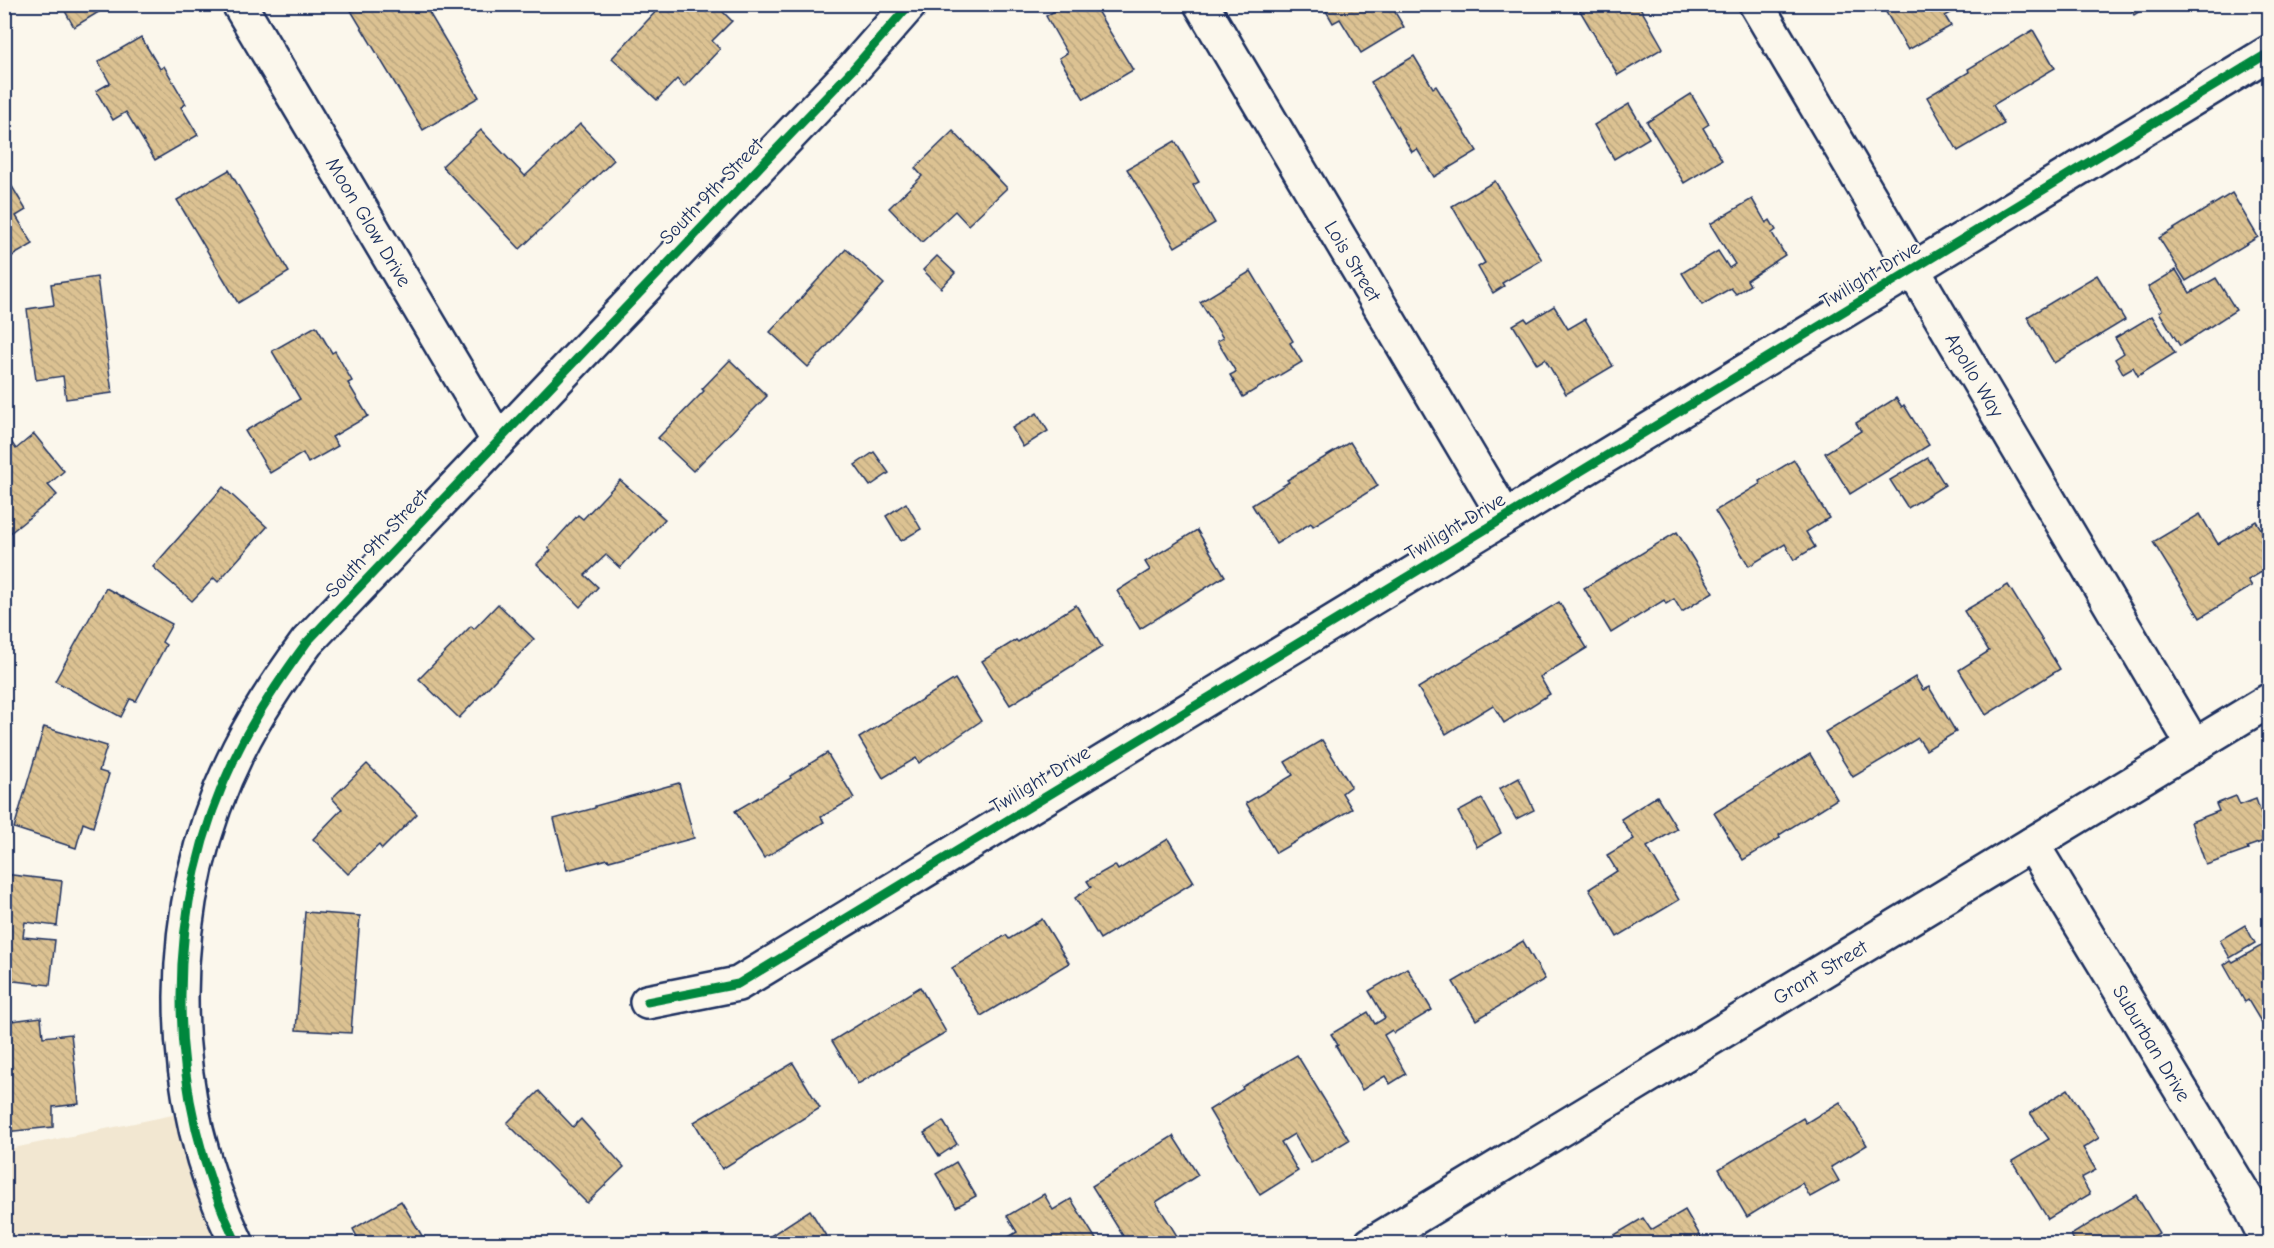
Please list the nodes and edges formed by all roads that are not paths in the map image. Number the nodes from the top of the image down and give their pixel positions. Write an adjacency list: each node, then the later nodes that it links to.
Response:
1 (240, 4): 7 (street, Moon Glow Drive)
2 (910, 4): 7 (street, South 9th Street)
3 (1201, 4): 8 (street, Lois Street)
4 (1756, 4): 6 (street, Apollo Way)
5 (2270, 51): 6 (street, Twilight Drive)
6 (1912, 269): 8 (street, Twilight Drive); 10 (street, Apollo Way)
7 (498, 440): 13 (street, South 9th Street)
8 (1505, 517): 12 (street, Twilight Drive)
9 (2270, 700): 10 (street, Grant Street)
10 (2194, 746): 11 (street, Grant Street)
11 (2032, 844): 14 (street, Grant Street); 15 (street, Suburban Drive)
12 (647, 1002)
13 (237, 1244)
14 (1371, 1244)
15 (2269, 1244)

